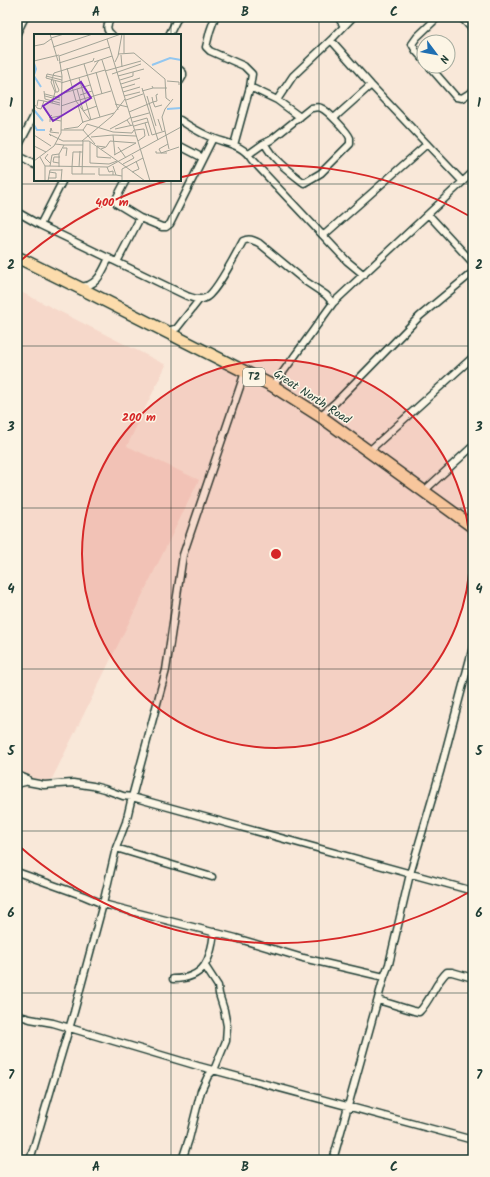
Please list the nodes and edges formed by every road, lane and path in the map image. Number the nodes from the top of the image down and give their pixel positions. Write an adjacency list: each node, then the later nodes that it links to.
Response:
1 (25, 17): 11 (street)
2 (111, 17): 12 (street)
3 (178, 17): 13 (street)
4 (215, 17): 20 (street)
5 (338, 17): 9 (street)
6 (353, 17): 9 (street)
7 (438, 17): 14 (street)
8 (461, 17): 10 (street)
9 (344, 26): 16 (street)
10 (473, 30)
11 (17, 33)
12 (111, 34)
13 (170, 34)
14 (421, 34)
15 (416, 39): 17 (street)
16 (331, 40): 19 (street); 22 (street)
17 (416, 51)
18 (436, 74): 21 (street)
19 (371, 84): 25 (street); 29 (street)
20 (250, 87): 22 (street); 30 (street)
21 (473, 91)
22 (277, 100): 24 (street)
23 (34, 116): 32 (street)
24 (300, 117): 25 (street); 28 (street)
25 (334, 118): 28 (street)
26 (181, 121): 27 (street)
27 (213, 138): 30 (street); 35 (street)
28 (265, 144): 34 (street)
29 (427, 144): 40 (street); 45 (street)
30 (234, 145): 34 (street)
31 (181, 147): 35 (street)
32 (17, 149)
33 (17, 153): 36 (street)
34 (249, 154): 45 (street)
35 (203, 158): 43 (street)
36 (34, 164)
37 (473, 172): 40 (street)
38 (62, 181): 44 (street)
39 (126, 181): 43 (street)
40 (462, 181): 42 (street)
41 (17, 212): 44 (street)
42 (428, 214): 49 (street); 51 (street)
43 (140, 218): 48 (street)
44 (40, 225): 47 (street)
45 (324, 235): 51 (street)
46 (17, 257): 52 (highway, Great North Road / T2)
47 (109, 258): 48 (street); 52 (street)
48 (117, 262): 53 (street)
49 (473, 263)
50 (473, 272): 59 (street)
51 (364, 275): 54 (street)
52 (78, 287): 55 (highway, Great North Road / T2)
53 (200, 300): 54 (street); 55 (street)
54 (333, 303): 58 (street)
55 (166, 332): 57 (highway, Great North Road / T2)
56 (473, 357): 61 (street)
57 (244, 372): 58 (highway, Great North Road / T2); 68 (street)
58 (273, 386): 59 (highway, Great North Road / T2)
59 (320, 416): 61 (highway, Great North Road / T2)
60 (473, 446): 62 (street)
61 (369, 451): 62 (highway, Great North Road / T2)
62 (424, 491): 63 (highway, Great North Road / T2)
63 (473, 527)
64 (473, 647): 71 (street)
65 (17, 775): 66 (street)
66 (27, 779): 67 (street); 68 (street)
67 (17, 784)
68 (132, 797): 69 (street); 71 (street)
69 (116, 848): 72 (street); 74 (street)
70 (17, 872): 74 (street)
71 (410, 874): 73 (street); 77 (street)
72 (212, 877)
73 (473, 891)
74 (103, 904): 75 (street); 82 (street)
75 (214, 932): 76 (street); 77 (street)
76 (204, 966): 79 (street); 83 (street)
77 (384, 977): 80 (street)
78 (473, 978): 80 (street)
79 (173, 979)
80 (378, 1000): 84 (street)
81 (17, 1016): 82 (street)
82 (68, 1028): 83 (street); 86 (street)
83 (214, 1070): 84 (street); 87 (street)
84 (348, 1106): 85 (street); 88 (street)
85 (473, 1140)
86 (30, 1160)
87 (182, 1160)
88 (333, 1160)

